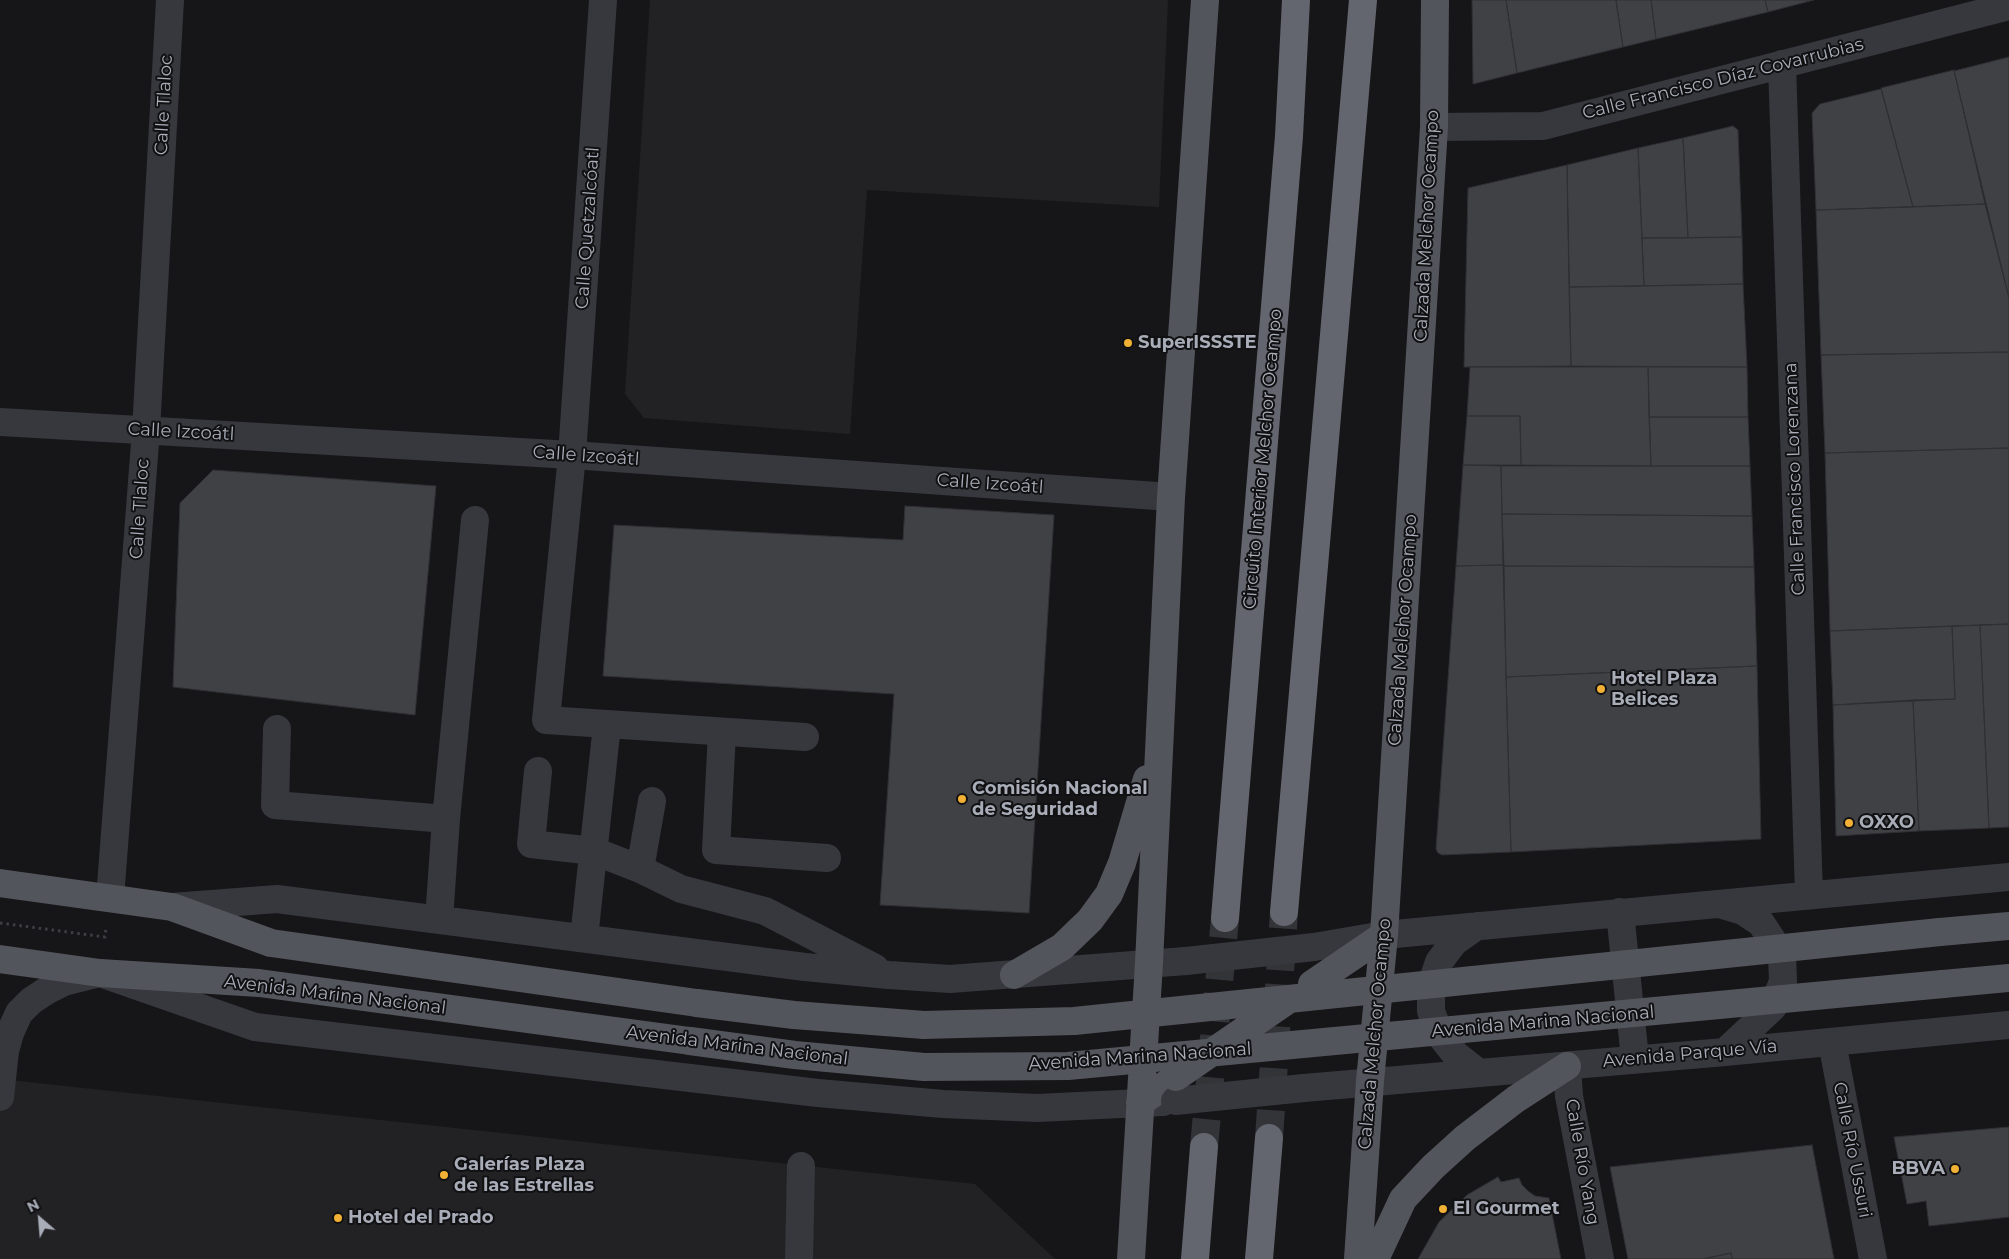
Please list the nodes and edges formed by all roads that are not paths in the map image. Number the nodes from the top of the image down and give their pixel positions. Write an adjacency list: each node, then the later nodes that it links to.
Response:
1 (170, 0): 11 (street, Calle Tlaloc)
2 (603, 0): 12 (street, Calle Quetzalcóatl)
3 (1204, 0): 13 (main road)
4 (1296, 0): 35 (highway, Circuito Interior Melchor Ocampo)
5 (1363, 0): 32 (highway)
6 (1435, 0): 9 (main road, Calzada Melchor Ocampo)
7 (2009, 6): 8 (street, Calle Francisco Díaz Covarrubias)
8 (1782, 64): 9 (street, Calle Francisco Díaz Covarrubias); 28 (street, Calle Francisco Lorenzana)
9 (1434, 127): 38 (main road, Calzada Melchor Ocampo)
10 (0, 422): 11 (street, Calle Izcoátl)
11 (146, 430): 12 (street, Calle Izcoátl); 29 (street, Calle Tlaloc)
12 (572, 455): 13 (street, Calle Izcoátl); 15 (street, Calle Quetzalcóatl)
13 (1171, 497): 19 (main road)
14 (475, 520): 22 (street)
15 (607, 725): 17 (street); 23 (street)
16 (277, 729): 22 (street)
17 (722, 732): 18 (street); 24 (street)
18 (805, 737)
19 (1159, 742): 41 (main road); 44 (main road)
20 (538, 771): 23 (street)
21 (652, 801): 25 (street)
22 (446, 819): 34 (street)
23 (594, 851): 25 (street); 39 (street)
24 (827, 858)
25 (640, 869): 43 (street)
26 (2009, 877): 28 (street)
27 (0, 883): 29 (main road)
28 (1809, 894): 30 (street)
29 (110, 898): 31 (main road)
30 (1718, 903): 33 (street); 48 (street)
31 (172, 906): 34 (street); 37 (main road, bridge)
32 (1284, 912)
33 (1620, 912): 36 (street); 49 (street)
34 (439, 918): 39 (street)
35 (1225, 918)
36 (1477, 926): 38 (street); 51 (street)
37 (2009, 926)
38 (1384, 934): 41 (street, bridge); 52 (main road, Calzada Melchor Ocampo); 53 (main road, bridge)
39 (584, 938): 43 (street)
40 (0, 959): 42 (main road, Avenida Marina Nacional)
41 (1149, 963): 44 (street); 55 (main road)
42 (100, 973): 45 (main road, Avenida Marina Nacional, bridge); 54 (street); 55 (street, Avenida Marina Nacional)
43 (889, 976): 44 (street)
44 (1014, 976)
45 (2009, 978)
46 (2009, 1025): 47 (street, Avenida Parque Vía)
47 (1832, 1042): 48 (street, Avenida Parque Vía); 66 (street, Calle Río Ussuri)
48 (1725, 1052): 49 (street, Avenida Parque Vía)
49 (1635, 1059): 50 (street, Avenida Parque Vía)
50 (1567, 1066): 51 (street, Avenida Parque Vía); 64 (main road); 65 (street, Calle Río Yang)
51 (1479, 1073): 52 (street, Avenida Parque Vía)
52 (1370, 1081): 53 (street, bridge); 63 (main road, Calzada Melchor Ocampo)
53 (1176, 1089): 55 (main road)
54 (0, 1097)
55 (1140, 1103): 60 (main road)
56 (1269, 1138): 62 (highway)
57 (1204, 1147): 61 (highway)
58 (801, 1166): 59 (street)
59 (799, 1259)
60 (1131, 1259)
61 (1195, 1259)
62 (1259, 1259)
63 (1358, 1259)
64 (1375, 1259)
65 (1600, 1259)
66 (1873, 1259)

